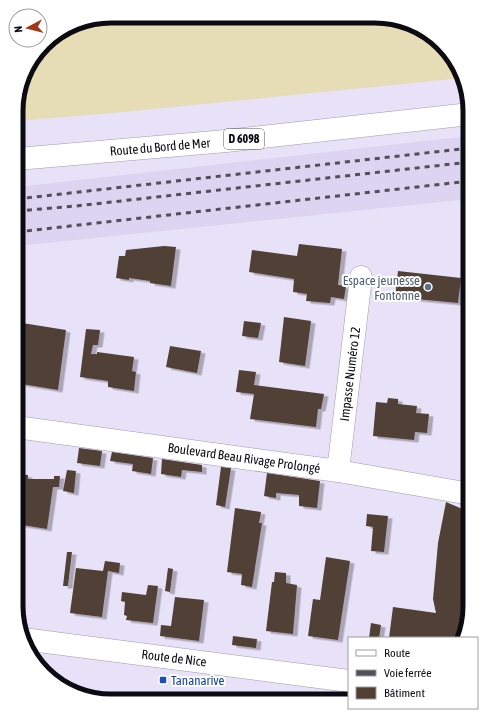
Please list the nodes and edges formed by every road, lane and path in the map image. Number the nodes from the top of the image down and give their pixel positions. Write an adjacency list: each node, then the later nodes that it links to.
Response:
1 (463, 115): 2 (main road, Route du Bord de Mer / D 6098)
2 (23, 158)
3 (361, 277): 5 (main road, Impasse Numéro 12)
4 (23, 428): 5 (main road, Boulevard Beau Rivage Prolongé)
5 (338, 471): 6 (main road, Boulevard Beau Rivage Prolongé)
6 (463, 493)
7 (30, 640): 8 (main road, Route de Nice)
8 (348, 681)

